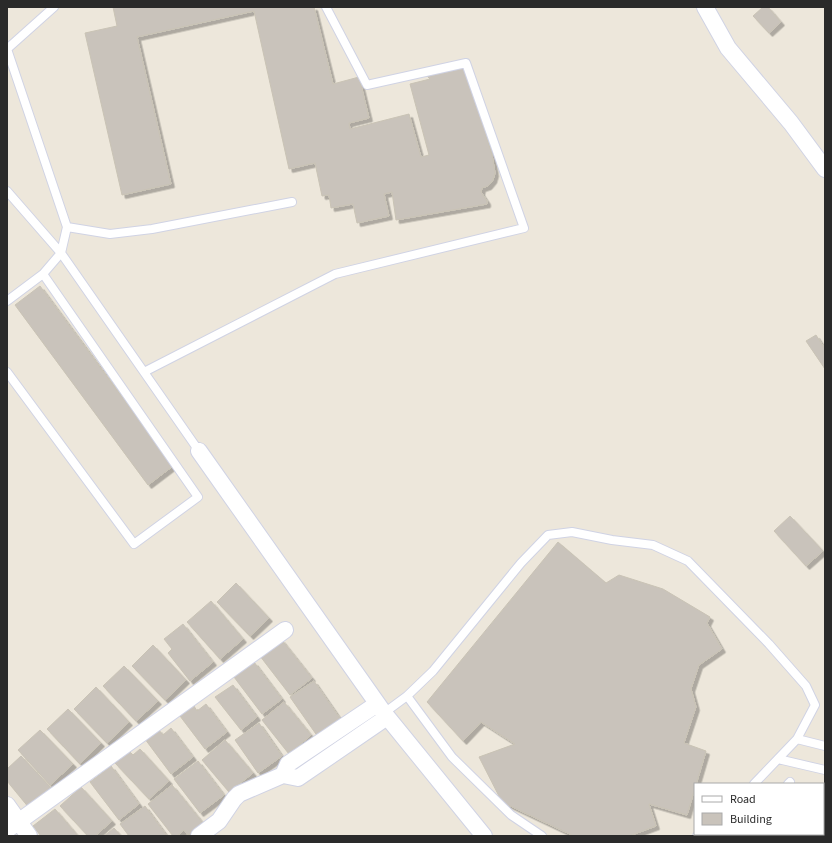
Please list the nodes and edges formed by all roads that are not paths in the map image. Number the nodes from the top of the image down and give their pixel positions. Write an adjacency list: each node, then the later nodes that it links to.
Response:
1 (54, 7): 7 (lane)
2 (326, 7): 12 (lane)
3 (705, 7): 4 (street)
4 (825, 169)
5 (7, 191): 8 (lane)
6 (292, 202): 7 (lane)
7 (67, 227): 8 (lane)
8 (61, 253): 9 (lane); 12 (lane)
9 (43, 274): 10 (lane); 11 (lane)
10 (7, 300)
11 (7, 372)
12 (144, 372): 13 (lane)
13 (199, 451): 16 (street)
14 (285, 630): 23 (street)
15 (408, 696): 16 (lane); 17 (lane); 27 (lane)
16 (382, 711): 25 (street); 26 (street)
17 (797, 739): 18 (lane); 19 (lane)
18 (825, 746)
19 (778, 759): 20 (lane); 21 (lane)
20 (825, 770)
21 (755, 783)
22 (7, 805): 23 (street)
23 (13, 826): 24 (street)
24 (29, 836)
25 (199, 836)
26 (484, 836)
27 (542, 836)

